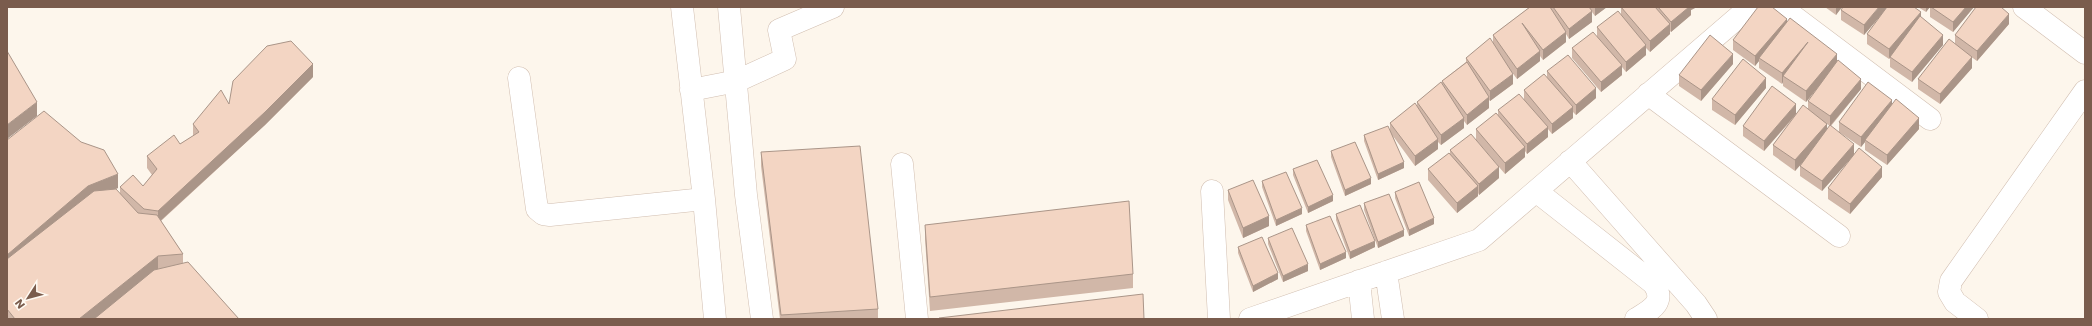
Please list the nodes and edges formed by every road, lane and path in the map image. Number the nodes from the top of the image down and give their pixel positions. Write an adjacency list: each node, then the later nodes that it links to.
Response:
1 (682, 7): 10 (street)
2 (729, 7): 9 (street)
3 (833, 7): 9 (street)
4 (1750, 7): 12 (street)
5 (1781, 7): 13 (street)
6 (2024, 7): 7 (street)
7 (2085, 53)
8 (519, 78): 18 (street)
9 (737, 81): 10 (street); 23 (street)
10 (691, 90): 18 (street)
11 (2085, 91): 31 (street)
12 (1648, 94): 14 (street); 19 (street)
13 (1930, 119)
14 (1570, 161): 17 (street); 30 (street)
15 (902, 164): 24 (street)
16 (1212, 191): 25 (street)
17 (1536, 191): 20 (street); 29 (street)
18 (704, 199): 22 (street)
19 (1839, 236)
20 (1386, 272): 21 (street); 28 (street)
21 (1359, 281): 26 (street); 27 (street)
22 (715, 319)
23 (762, 319)
24 (917, 319)
25 (1219, 319)
26 (1250, 319)
27 (1363, 319)
28 (1393, 319)
29 (1636, 319)
30 (1706, 319)
31 (1977, 319)

